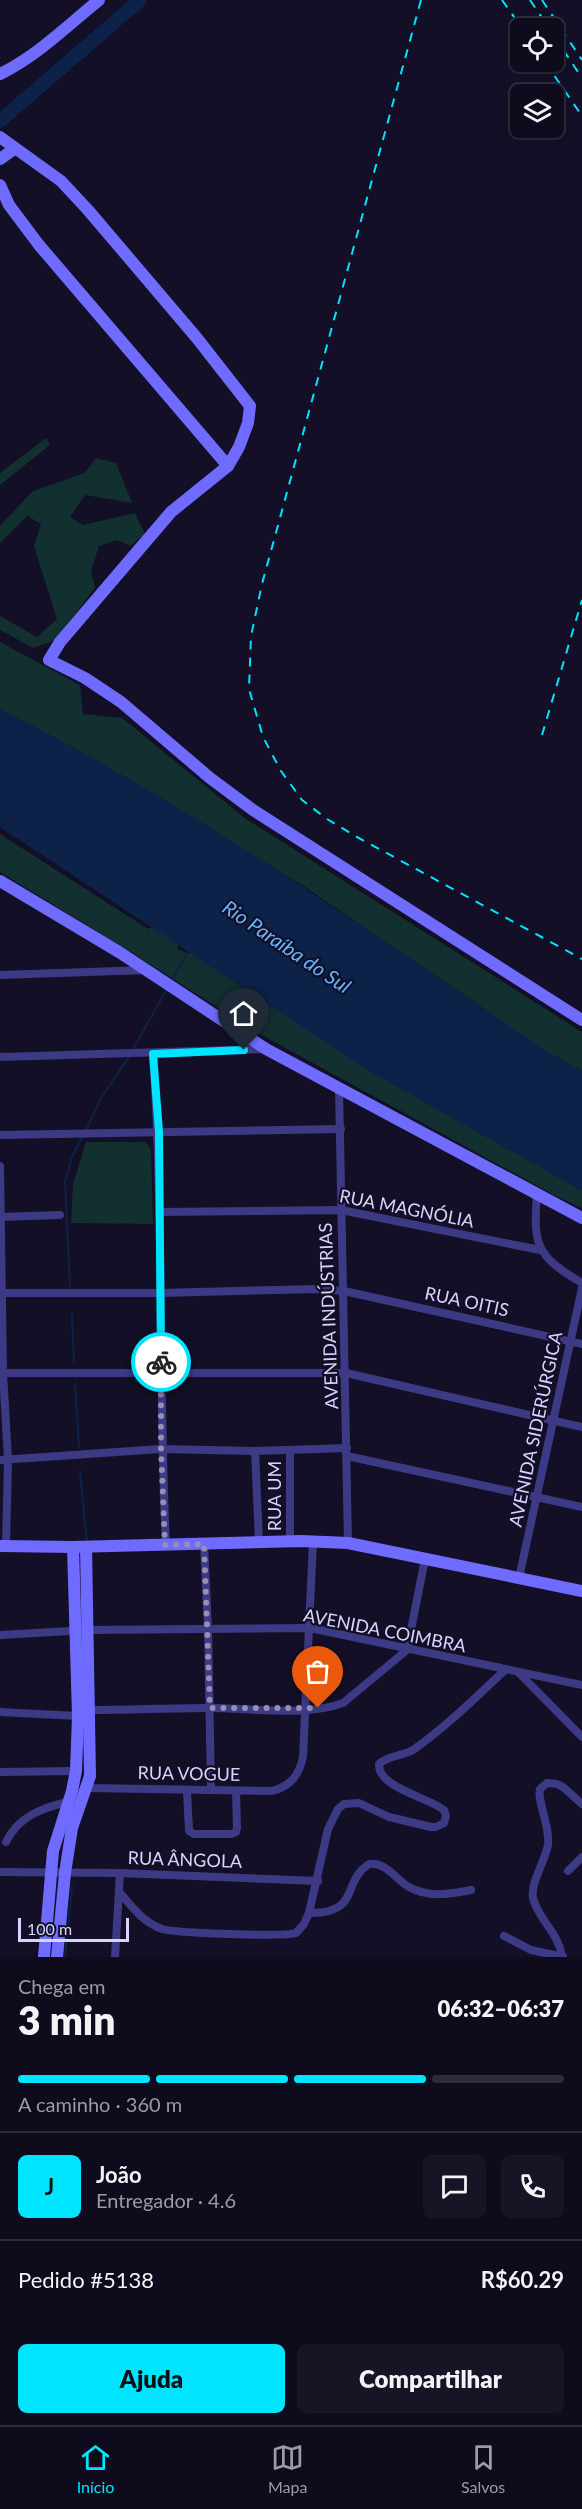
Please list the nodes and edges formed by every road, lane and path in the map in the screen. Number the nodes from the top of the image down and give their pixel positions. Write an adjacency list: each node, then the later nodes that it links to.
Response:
1 (99, 0): 2 (street)
2 (0, 74)
3 (1, 137): 4 (street)
4 (14, 149): 5 (street); 7 (street)
5 (0, 159)
6 (0, 185): 7 (street)
7 (228, 466): 11 (street)
8 (0, 880): 9 (street)
9 (148, 970): 10 (street); 12 (street)
10 (0, 975)
11 (582, 1020)
12 (266, 1049): 13 (street); 15 (street)
13 (153, 1054): 14 (street); 17 (street)
14 (0, 1057)
15 (339, 1089): 16 (street, AVENIDA INDÚSTRIAS); 20 (street)
16 (341, 1129): 17 (street); 21 (street, AVENIDA INDÚSTRIAS)
17 (159, 1132): 18 (street); 22 (street)
18 (0, 1135)
19 (0, 1166): 24 (street)
20 (537, 1194): 25 (street); 26 (street)
21 (341, 1210): 22 (street, RUA MAGNÓLIA); 26 (street, RUA MAGNÓLIA); 28 (street, AVENIDA INDÚSTRIAS)
22 (159, 1212): 30 (street)
23 (60, 1215): 24 (street)
24 (0, 1216): 29 (street)
25 (582, 1218)
26 (540, 1250): 27 (street)
27 (582, 1286): 31 (street, AVENIDA SIDERÚRGICA)
28 (344, 1291): 30 (street, RUA OITIS); 31 (street, RUA OITIS); 34 (street, AVENIDA INDÚSTRIAS)
29 (1, 1293): 30 (street, RUA OITIS); 33 (street)
30 (160, 1293): 35 (street)
31 (572, 1342): 32 (street, RUA OITIS); 36 (street, AVENIDA SIDERÚRGICA)
32 (582, 1344)
33 (2, 1373): 35 (street); 42 (street)
34 (346, 1373): 35 (street); 36 (street); 41 (street, AVENIDA INDÚSTRIAS)
35 (162, 1375): 38 (street)
36 (554, 1421): 37 (street); 43 (street, AVENIDA SIDERÚRGICA)
37 (582, 1427)
38 (161, 1449): 39 (street); 42 (street); 50 (street)
39 (255, 1451): 40 (street); 47 (street)
40 (290, 1451): 41 (street); 45 (street, RUA UM)
41 (347, 1452): 43 (street); 48 (street, AVENIDA INDÚSTRIAS)
42 (4, 1459): 51 (street)
43 (538, 1497): 44 (street); 54 (street, AVENIDA SIDERÚRGICA)
44 (582, 1507)
45 (290, 1541): 46 (street); 47 (street)
46 (313, 1541): 48 (street); 57 (street)
47 (259, 1542): 49 (street)
48 (348, 1543): 53 (street)
49 (204, 1544): 50 (street); 56 (street)
50 (165, 1545): 52 (street)
51 (3, 1546): 52 (street)
52 (80, 1547): 58 (street)
53 (425, 1559): 54 (street); 60 (street)
54 (519, 1578): 55 (street)
55 (582, 1591)
56 (208, 1628): 57 (street, AVENIDA COIMBRA); 58 (street, AVENIDA COIMBRA); 64 (street)
57 (310, 1628): 60 (street, AVENIDA COIMBRA); 65 (street)
58 (81, 1630): 59 (street, AVENIDA COIMBRA); 67 (street)
59 (0, 1635)
60 (407, 1650): 61 (street, AVENIDA COIMBRA); 65 (street)
61 (505, 1670): 62 (street, AVENIDA COIMBRA); 84 (street)
62 (519, 1673): 63 (street, AVENIDA COIMBRA); 68 (street)
63 (582, 1685)
64 (210, 1708): 65 (street); 67 (street); 72 (street)
65 (304, 1710): 74 (street, RUA VOGUE)
66 (0, 1712): 67 (street)
67 (84, 1713): 69 (street); 71 (street)
68 (582, 1737)
69 (76, 1771): 70 (street); 75 (street)
70 (0, 1772)
71 (87, 1788): 73 (street, RUA VOGUE); 82 (street)
72 (211, 1790): 73 (street, RUA VOGUE); 74 (street, RUA VOGUE)
73 (187, 1791): 74 (street)
74 (236, 1791)
75 (68, 1802): 77 (street); 81 (street)
76 (582, 1804): 92 (street)
77 (6, 1842)
78 (582, 1857): 79 (street)
79 (568, 1871)
80 (0, 1872): 81 (street, RUA ÂNGOLA)
81 (50, 1873): 82 (street, RUA ÂNGOLA); 89 (street)
82 (65, 1873): 83 (street, RUA ÂNGOLA); 90 (street)
83 (120, 1873): 84 (street, RUA ÂNGOLA); 86 (street)
84 (318, 1881): 87 (street)
85 (471, 1890): 87 (street)
86 (120, 1893): 87 (street); 91 (street)
87 (309, 1913)
88 (504, 1936): 92 (street)
89 (44, 1957)
90 (57, 1957)
91 (116, 1957)
92 (563, 1957)

